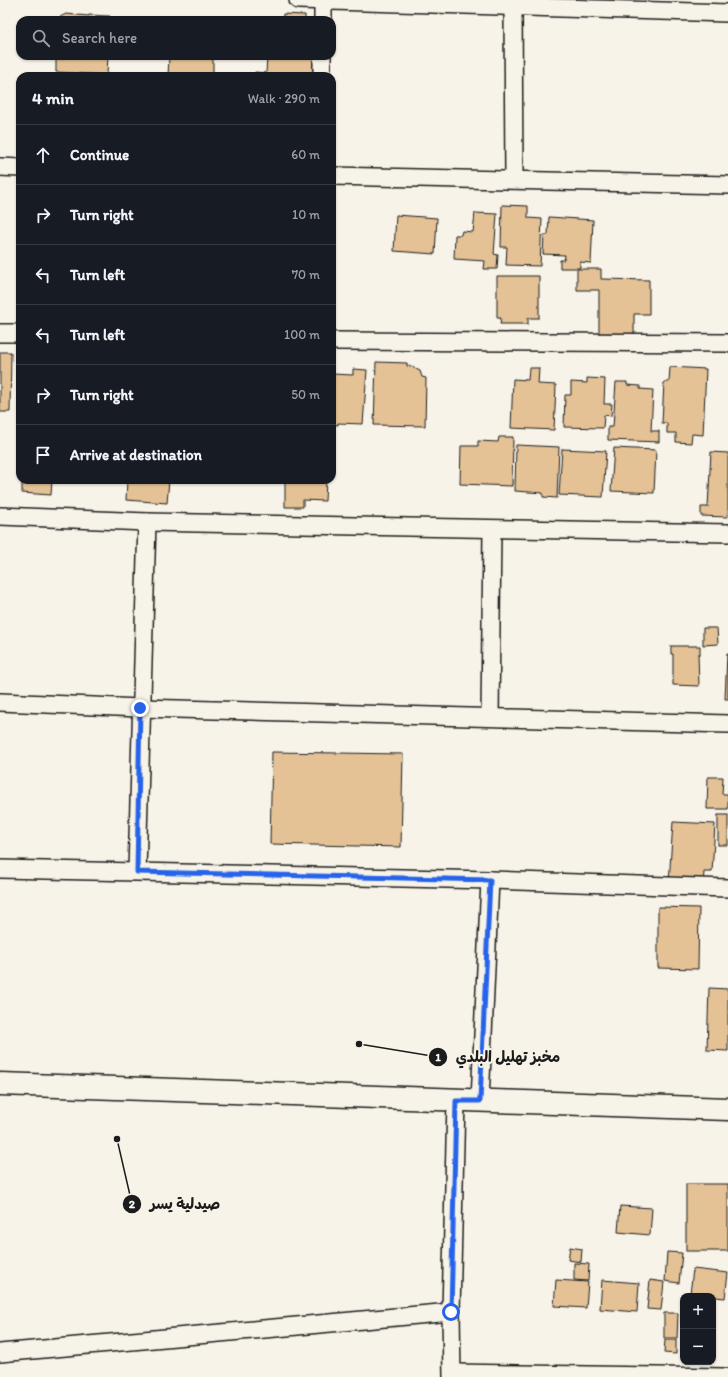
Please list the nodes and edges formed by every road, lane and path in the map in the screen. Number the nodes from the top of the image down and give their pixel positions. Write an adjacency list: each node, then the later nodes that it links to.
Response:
1 (298, 0): 2 (street)
2 (323, 0): 3 (street); 6 (street)
3 (513, 6): 4 (street); 12 (street)
4 (703, 6): 5 (street)
5 (728, 13)
6 (323, 16)
7 (322, 60): 8 (street)
8 (322, 72)
9 (0, 167): 10 (street)
10 (16, 168)
11 (336, 176): 12 (street)
12 (514, 180): 13 (street)
13 (728, 185)
14 (0, 333): 15 (street)
15 (16, 333)
16 (336, 341): 17 (street)
17 (728, 343)
18 (0, 516): 19 (street)
19 (147, 522): 20 (street); 23 (street)
20 (492, 529): 21 (street); 24 (street)
21 (728, 534)
22 (0, 702): 23 (street)
23 (140, 708): 24 (street); 27 (street)
24 (490, 718): 25 (street)
25 (728, 724)
26 (0, 869): 27 (street)
27 (137, 872): 28 (street)
28 (490, 880): 29 (street); 32 (street)
29 (728, 888)
30 (0, 1084): 31 (street)
31 (456, 1101): 32 (street); 34 (street)
32 (480, 1101): 33 (street)
33 (728, 1110)
34 (451, 1312): 35 (street); 36 (street)
35 (0, 1354)
36 (452, 1375): 37 (street)
37 (725, 1377)

